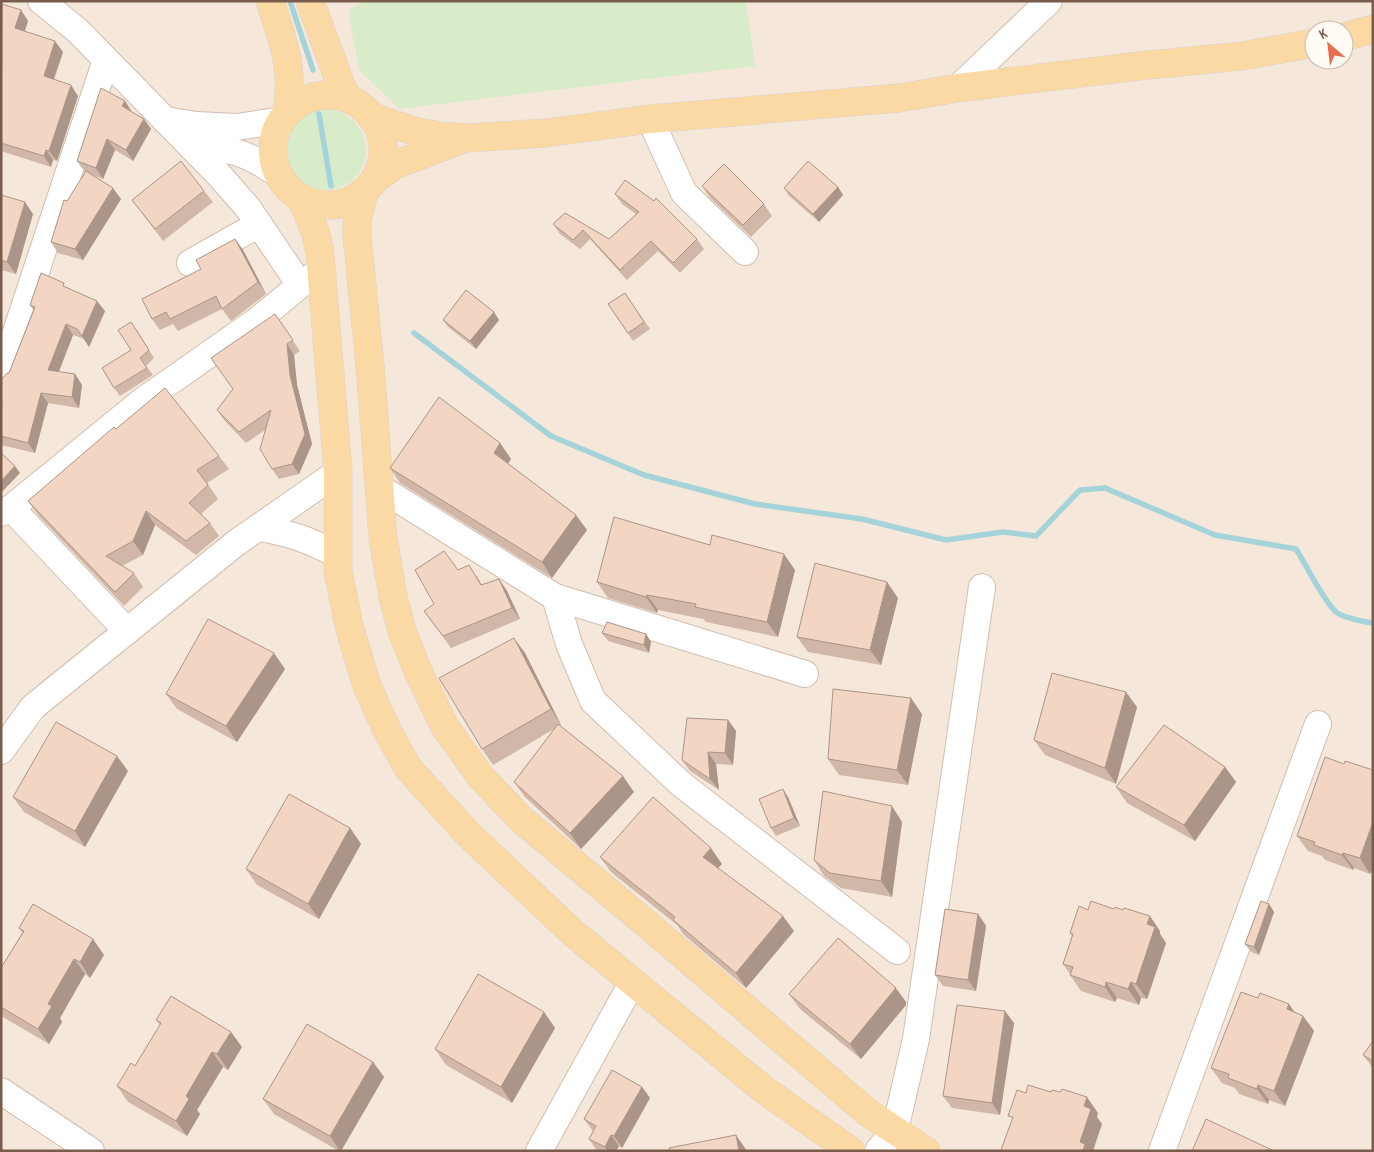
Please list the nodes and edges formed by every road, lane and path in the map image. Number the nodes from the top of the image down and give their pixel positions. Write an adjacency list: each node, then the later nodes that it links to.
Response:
1 (41, 1): 8 (street)
2 (270, 1): 11 (main road)
3 (310, 1): 10 (main road)
4 (1049, 1): 9 (street)
5 (1373, 29): 6 (main road)
6 (1354, 34)
7 (1304, 45): 9 (main road)
8 (106, 60): 14 (street); 24 (street)
9 (958, 88): 13 (main road)
10 (348, 99): 11 (main road); 12 (main road)
11 (285, 117): 14 (street); 17 (main road)
12 (372, 117): 15 (main road); 18 (main road)
13 (650, 119): 15 (main road); 21 (street)
14 (165, 120): 16 (street)
15 (466, 138): 18 (main road)
16 (195, 150): 17 (street); 20 (street)
17 (279, 175): 19 (main road)
18 (370, 186): 19 (main road); 26 (main road)
19 (302, 198): 23 (main road)
20 (259, 224): 22 (street); 23 (street)
21 (745, 252)
22 (190, 263)
23 (310, 278): 25 (main road); 27 (street)
24 (1, 377)
25 (338, 472): 28 (street); 29 (main road)
26 (380, 488): 31 (street); 39 (main road)
27 (6, 511): 32 (street)
28 (258, 528): 29 (street); 32 (street)
29 (338, 556): 37 (main road)
30 (982, 588): 39 (street)
31 (555, 597): 33 (street); 36 (street)
32 (127, 632): 35 (street)
33 (805, 674)
34 (1318, 724): 45 (street)
35 (1, 751)
36 (897, 951)
37 (632, 983): 41 (street); 42 (main road)
38 (1, 1091): 40 (street)
39 (896, 1130): 43 (street); 44 (main road)
40 (91, 1151)
41 (539, 1151)
42 (851, 1151)
43 (878, 1151)
44 (926, 1151)
45 (1162, 1151)

